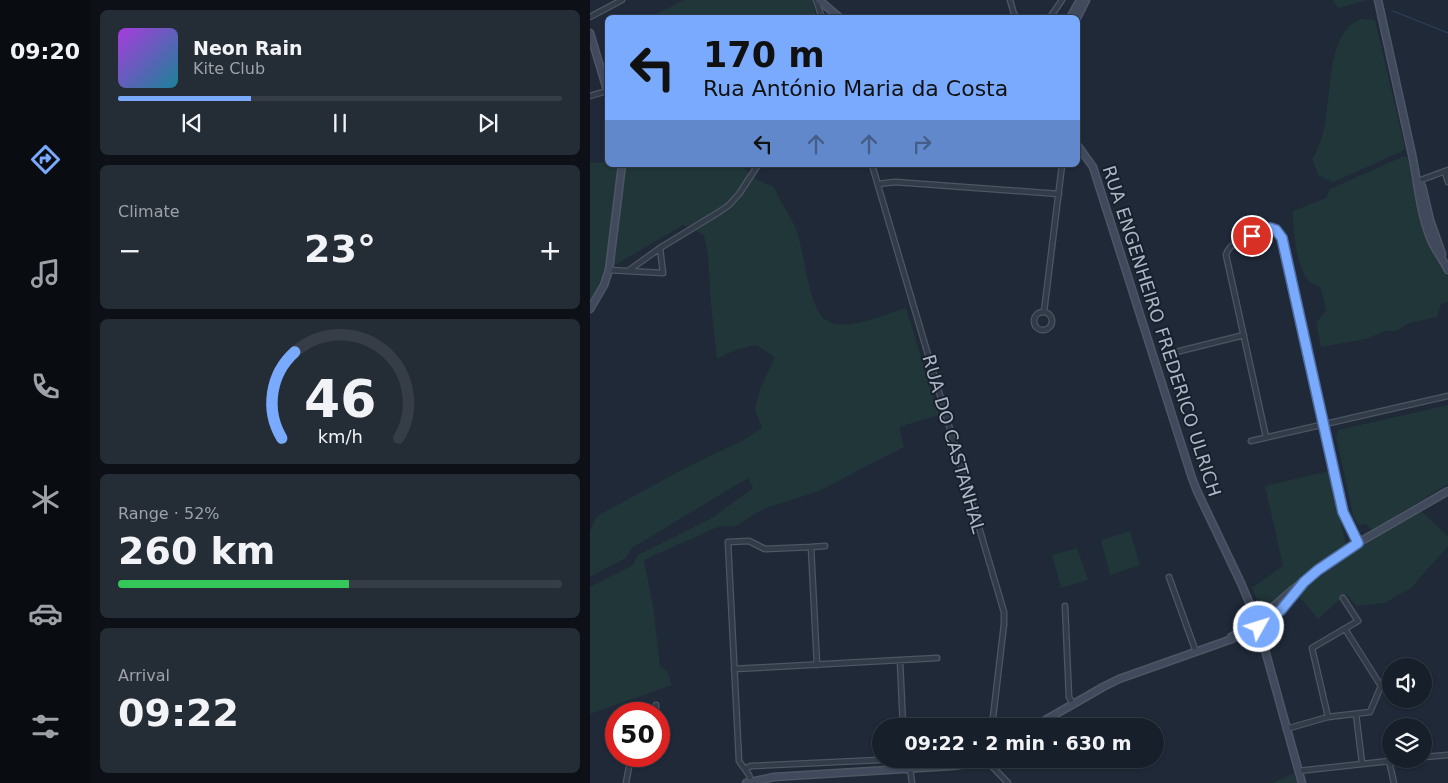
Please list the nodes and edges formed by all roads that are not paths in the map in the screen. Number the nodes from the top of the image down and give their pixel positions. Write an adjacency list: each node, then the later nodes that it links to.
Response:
1 (622, 0): 14 (street)
2 (818, 0): 8 (street); 9 (main road)
3 (1010, 0): 10 (street)
4 (1062, 0): 11 (street)
5 (1080, 0): 12 (main road)
6 (1086, 0): 13 (main road)
7 (1378, 0): 25 (main road)
8 (821, 15)
9 (836, 15)
10 (1015, 15)
11 (1052, 15)
12 (1072, 15)
13 (1078, 15)
14 (590, 17)
15 (590, 33): 16 (main road)
16 (605, 85)
17 (605, 92): 18 (street)
18 (590, 96)
19 (1080, 149): 49 (main road, RUA ENGENHEIRO FREDERICO ULRICH)
20 (622, 167): 30 (main road)
21 (757, 167): 29 (street)
22 (873, 167): 27 (street, RUA DO CASTANHAL)
23 (1062, 167): 28 (street)
24 (1446, 171): 25 (street); 26 (street)
25 (1418, 181): 31 (main road)
26 (1448, 182)
27 (878, 184): 28 (street); 62 (street, RUA DO CASTANHAL)
28 (1059, 194): 34 (street)
29 (660, 248): 32 (street); 32 (street)
30 (609, 270): 32 (street); 33 (main road)
31 (1448, 270)
32 (628, 271)
33 (590, 309)
34 (1044, 312)
35 (1244, 335): 36 (street); 38 (street); 39 (street)
36 (1172, 353)
37 (1448, 396): 38 (street)
38 (1324, 425): 39 (street); 42 (street)
39 (1266, 437): 40 (street)
40 (1251, 441)
41 (1448, 492): 42 (main road)
42 (1358, 543): 46 (main road)
43 (825, 546): 44 (street)
44 (811, 547): 56 (street); 57 (street)
45 (1169, 577): 53 (street)
46 (1304, 582): 50 (main road); 51 (main road)
47 (1343, 598): 52 (street)
48 (1065, 606): 58 (street)
49 (1252, 608): 50 (main road); 51 (main road, RUA ENGENHEIRO FREDERICO ULRICH)
50 (1270, 609): 51 (main road)
51 (1258, 624): 53 (main road); 64 (main road, RUA ENGENHEIRO FREDERICO ULRICH)
52 (1345, 629): 59 (street); 60 (street)
53 (1196, 652): 58 (main road)
54 (938, 658): 55 (street)
55 (900, 661): 56 (street); 61 (street)
56 (817, 665): 57 (street)
57 (734, 669): 74 (street)
58 (1073, 704): 63 (main road)
59 (1356, 714): 60 (street); 69 (street)
60 (1328, 717): 64 (street)
61 (903, 718)
62 (993, 718)
63 (1049, 718)
64 (1286, 729): 76 (main road, RUA ENGENHEIRO FREDERICO ULRICH)
65 (1448, 755): 66 (street)
66 (1432, 756)
67 (872, 760): 74 (street)
68 (1382, 762): 69 (street)
69 (1362, 763): 76 (street)
70 (629, 767): 78 (street)
71 (923, 768): 75 (main road)
72 (994, 768): 80 (street)
73 (1391, 768): 82 (street)
74 (745, 769): 77 (street)
75 (908, 769): 77 (main road); 79 (street)
76 (1298, 771): 81 (main road, RUA ENGENHEIRO FREDERICO ULRICH)
77 (749, 782)
78 (626, 783)
79 (912, 783)
80 (1008, 783)
81 (1302, 783)
82 (1394, 783)

